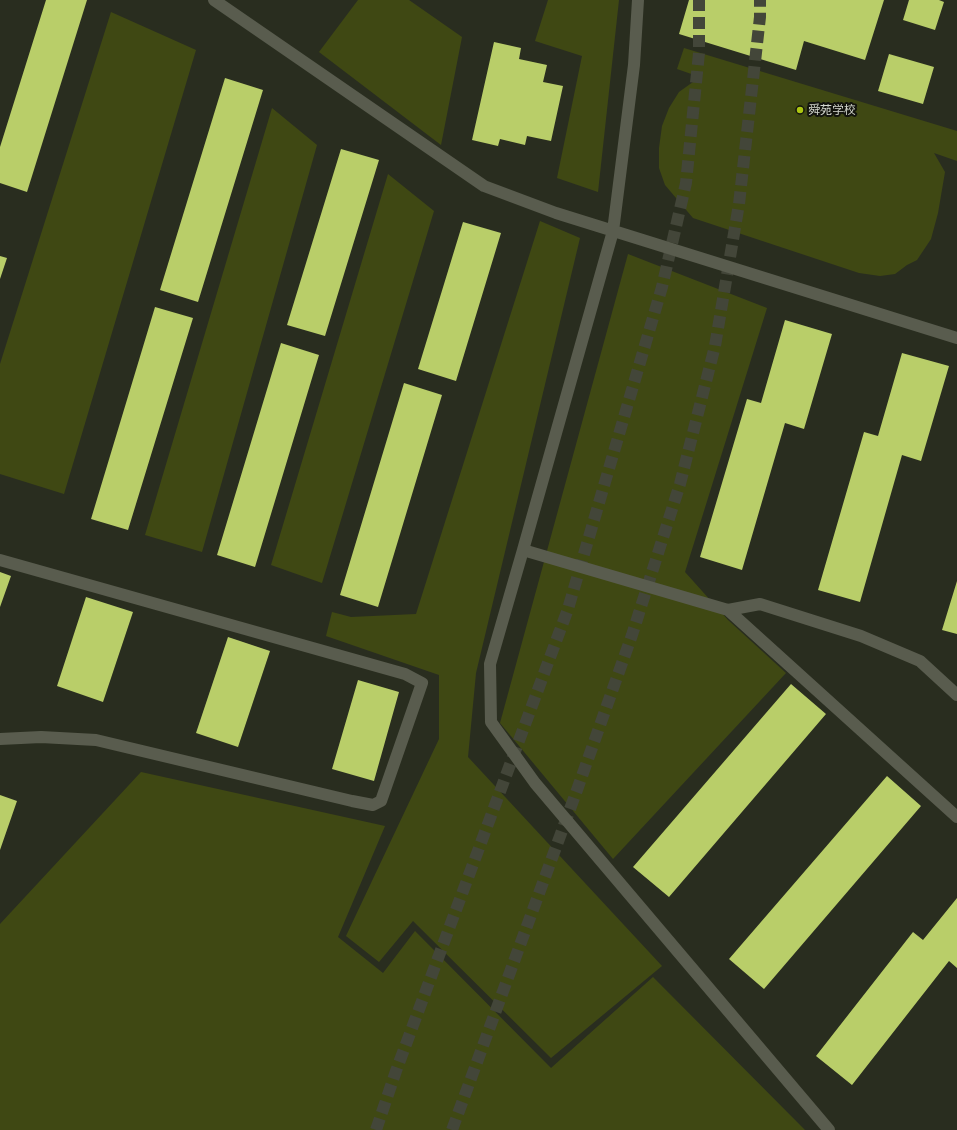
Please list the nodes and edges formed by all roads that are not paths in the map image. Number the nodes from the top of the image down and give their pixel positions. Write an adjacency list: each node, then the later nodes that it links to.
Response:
1 (214, 0): 3 (street)
2 (638, 0): 3 (street)
3 (613, 231): 4 (street); 5 (street)
4 (957, 338)
5 (523, 550): 7 (street); 11 (street)
6 (0, 560): 9 (street)
7 (728, 610): 8 (street); 10 (street)
8 (957, 695)
9 (0, 739)
10 (957, 817)
11 (830, 1130)

